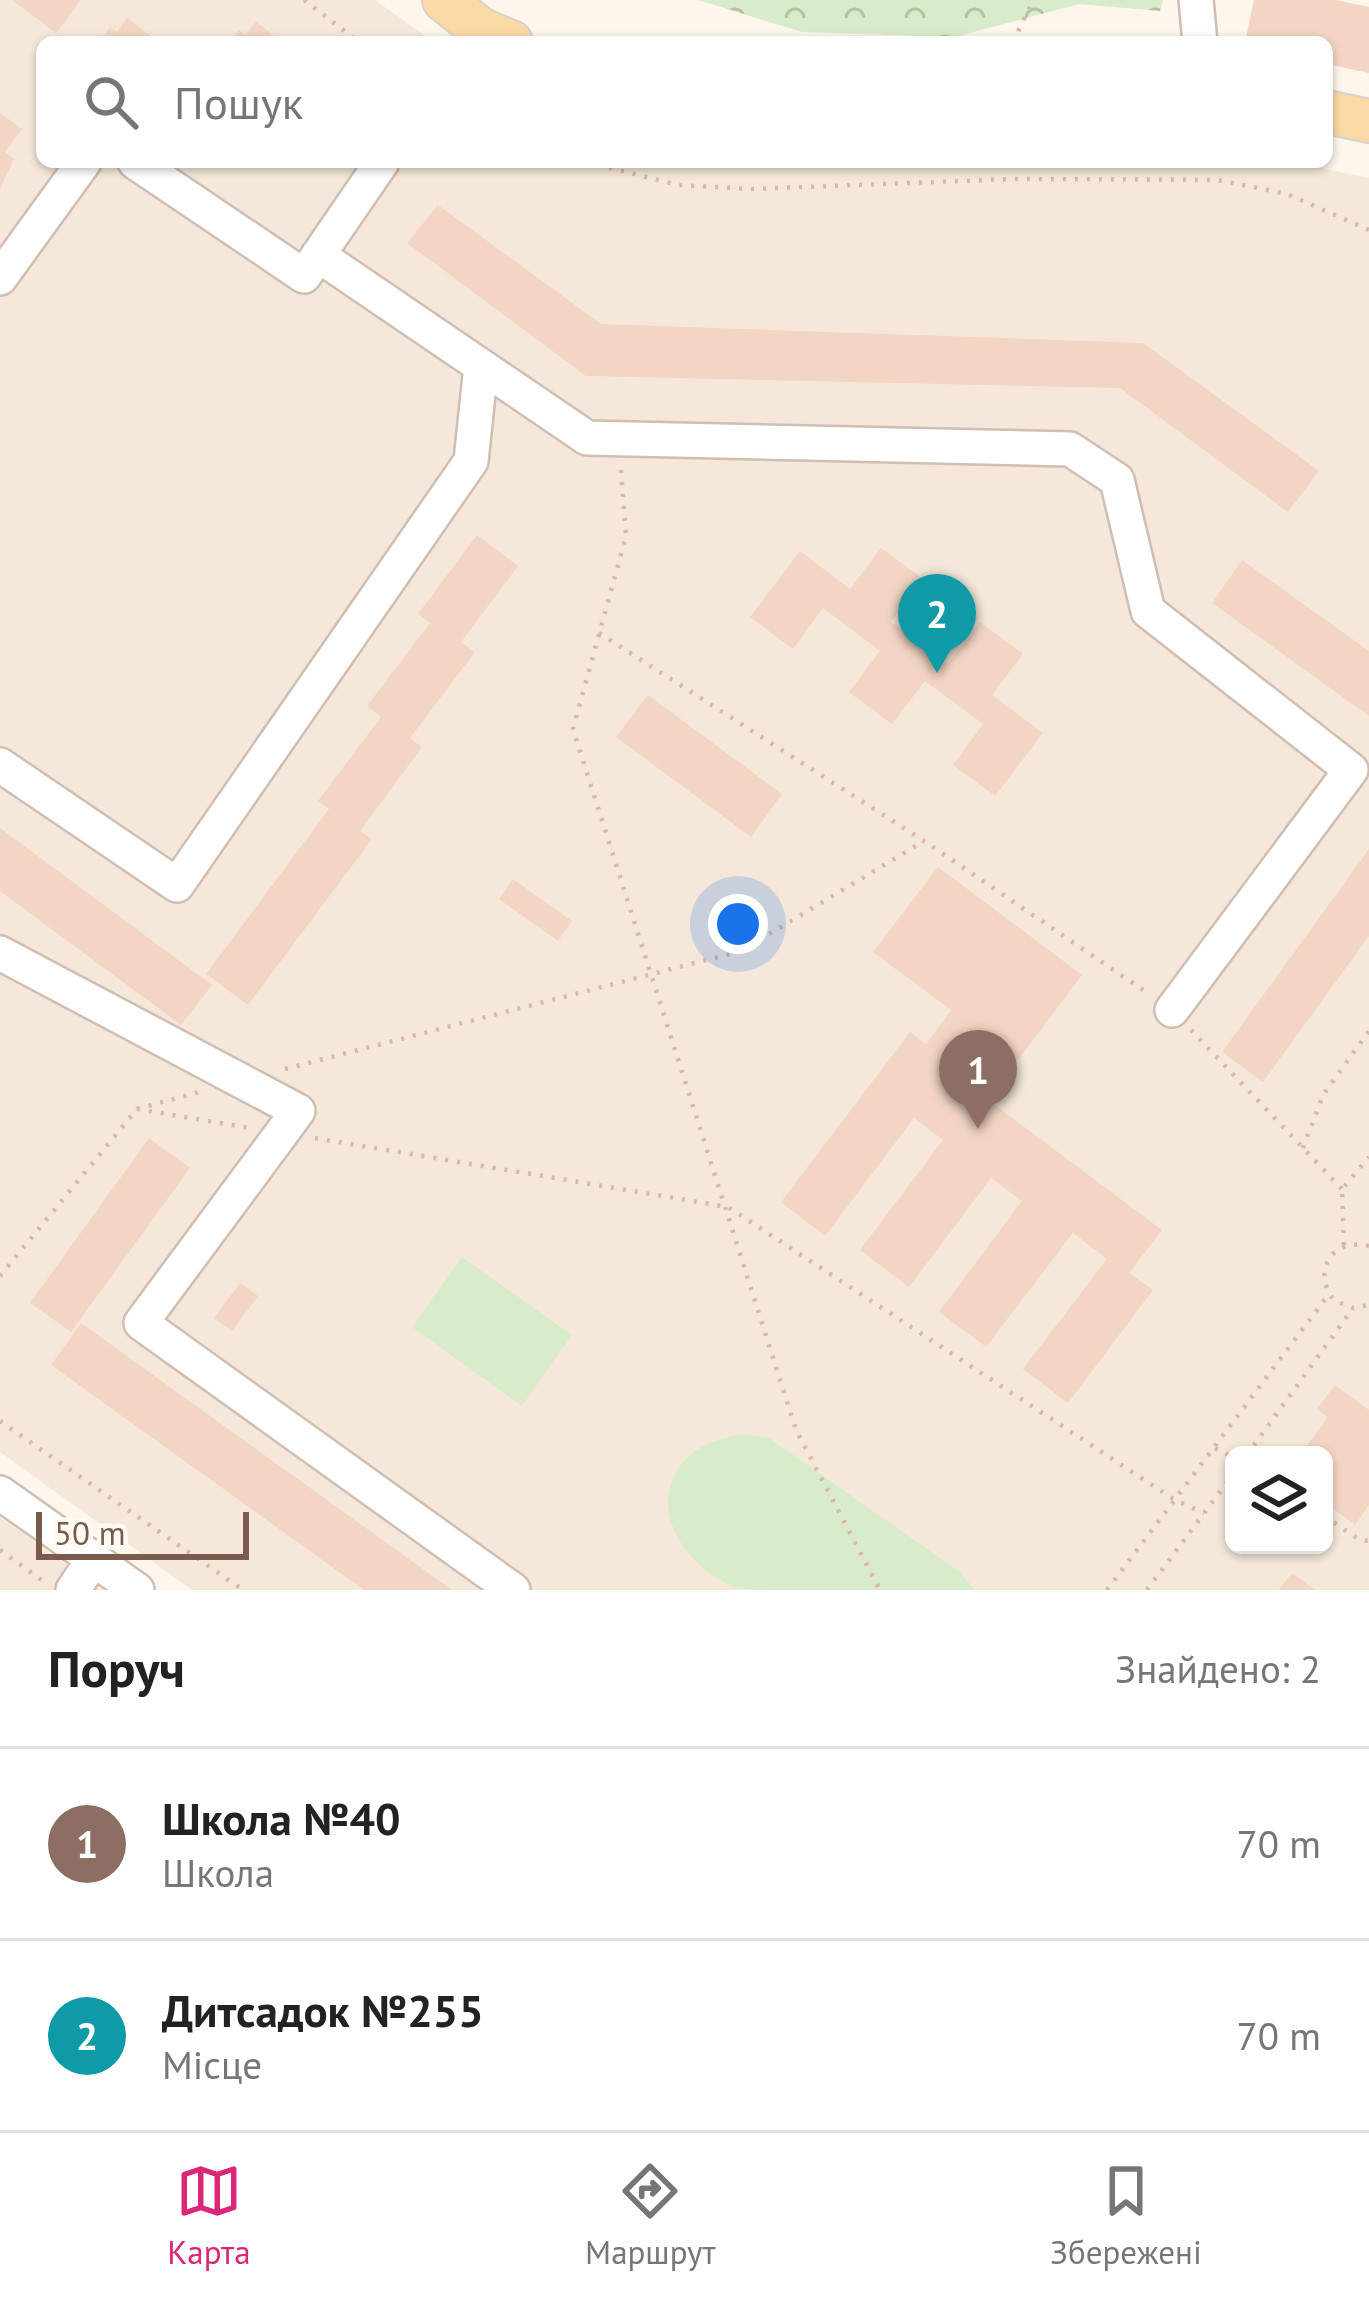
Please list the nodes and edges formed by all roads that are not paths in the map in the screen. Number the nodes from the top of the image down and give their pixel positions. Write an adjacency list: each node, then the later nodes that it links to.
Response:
1 (444, 0): 3 (main road)
2 (1196, 0): 4 (street)
3 (485, 36)
4 (1199, 36)
5 (1333, 113): 6 (main road)
6 (1369, 121)
7 (80, 168): 11 (street)
8 (144, 168): 10 (street)
9 (378, 168): 10 (street)
10 (319, 255): 12 (street)
11 (0, 278)
12 (482, 366): 13 (street); 15 (street)
13 (0, 765)
14 (0, 953): 20 (street)
15 (1172, 1010)
16 (0, 1492): 17 (street)
17 (93, 1560): 18 (street); 19 (street)
18 (73, 1590)
19 (137, 1590)
20 (513, 1590)

